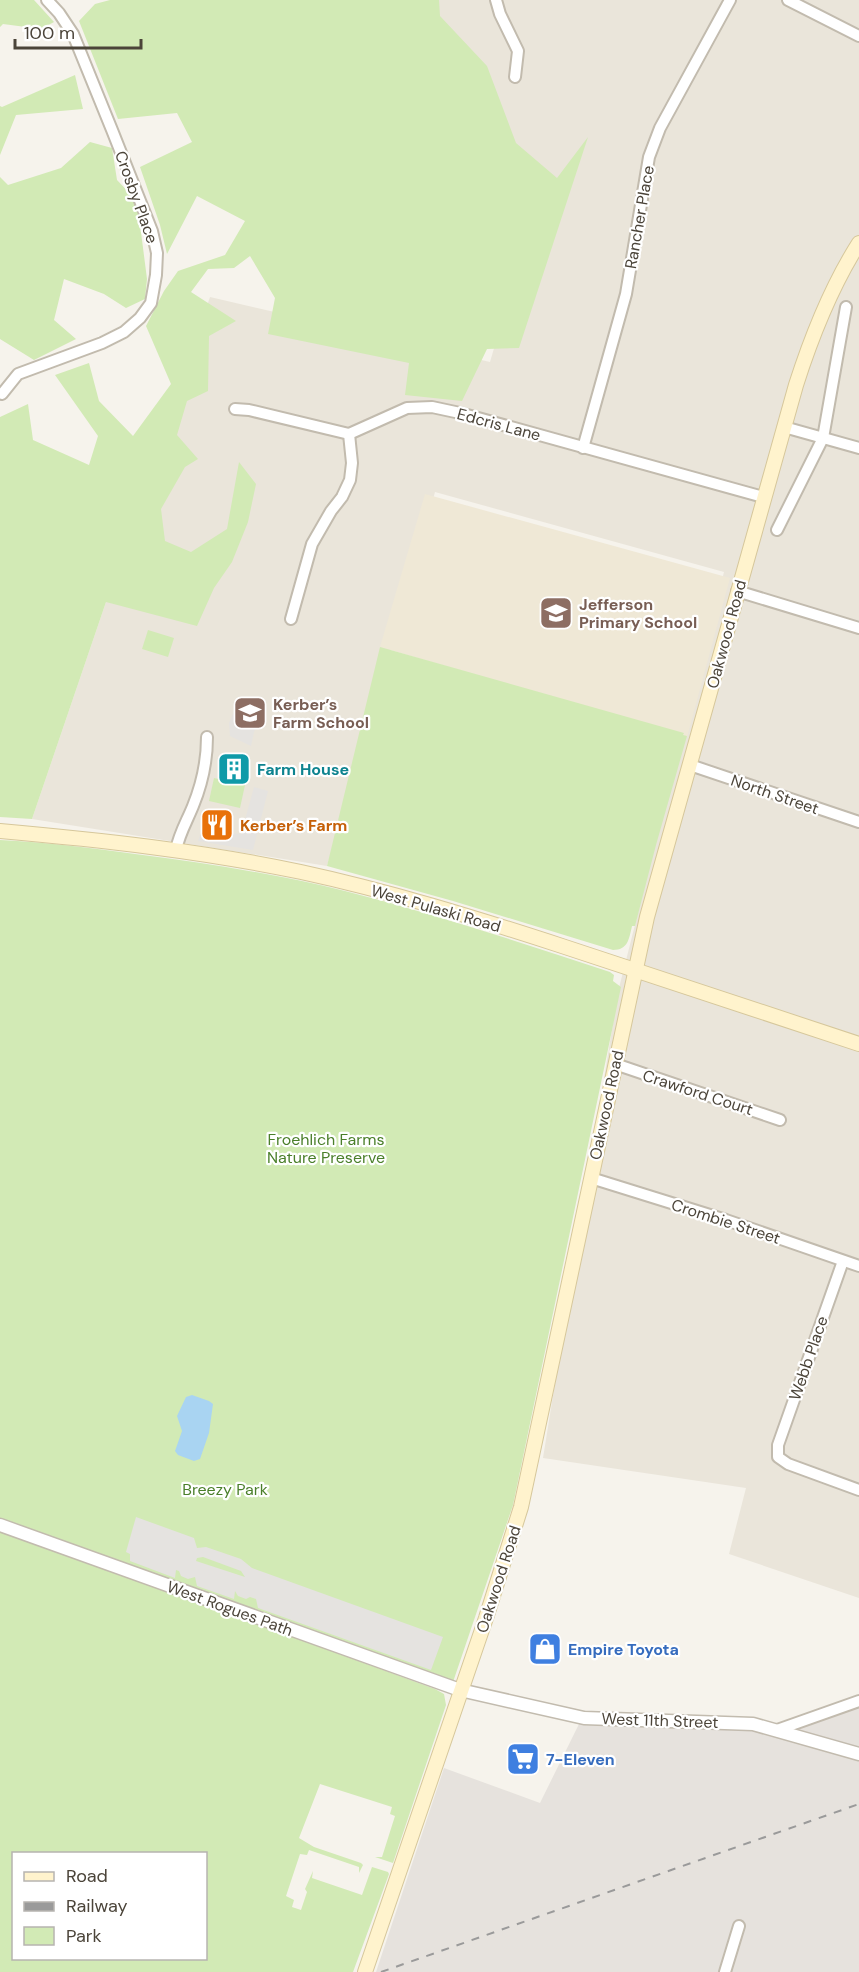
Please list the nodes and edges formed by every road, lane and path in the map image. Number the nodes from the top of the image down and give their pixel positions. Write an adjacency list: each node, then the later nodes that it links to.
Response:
1 (47, 0): 9 (street, Crosby Place)
2 (496, 0): 6 (street)
3 (730, 0): 14 (street, Rancher Place)
4 (789, 0): 5 (street)
5 (859, 36)
6 (515, 77)
7 (859, 243): 11 (main road, Oakwood Road)
8 (846, 307): 13 (street)
9 (2, 394)
10 (235, 409): 12 (street)
11 (784, 427): 13 (street); 16 (main road, Oakwood Road)
12 (349, 434): 14 (street, Edcris Lane); 19 (street)
13 (823, 438): 15 (street); 17 (street)
14 (583, 448): 16 (street, Edcris Lane)
15 (859, 448)
16 (763, 497): 18 (main road, Oakwood Road)
17 (777, 530)
18 (737, 591): 20 (street); 22 (main road, Oakwood Road)
19 (291, 619)
20 (859, 628)
21 (207, 736): 25 (street)
22 (690, 765): 23 (street, North Street); 26 (main road, Oakwood Road)
23 (859, 822)
24 (0, 831): 25 (main road, West Pulaski Road)
25 (176, 850): 26 (main road, West Pulaski Road)
26 (635, 969): 27 (main road, West Pulaski Road); 28 (main road, Oakwood Road)
27 (859, 1044)
28 (615, 1064): 29 (street, Crawford Court); 30 (main road, Oakwood Road)
29 (780, 1120)
30 (591, 1178): 31 (street, Crombie Street); 35 (main road, Oakwood Road)
31 (843, 1261): 32 (street, Crombie Street); 33 (street, Webb Place)
32 (859, 1266)
33 (859, 1490)
34 (0, 1525): 35 (street, West Rogues Path)
35 (460, 1690): 37 (street, West 11th Street); 40 (main road, Oakwood Road)
36 (859, 1701): 37 (street)
37 (777, 1730): 38 (street, West 11th Street)
38 (859, 1754)
39 (739, 1926): 41 (street)
40 (365, 1972)
41 (725, 1972)

